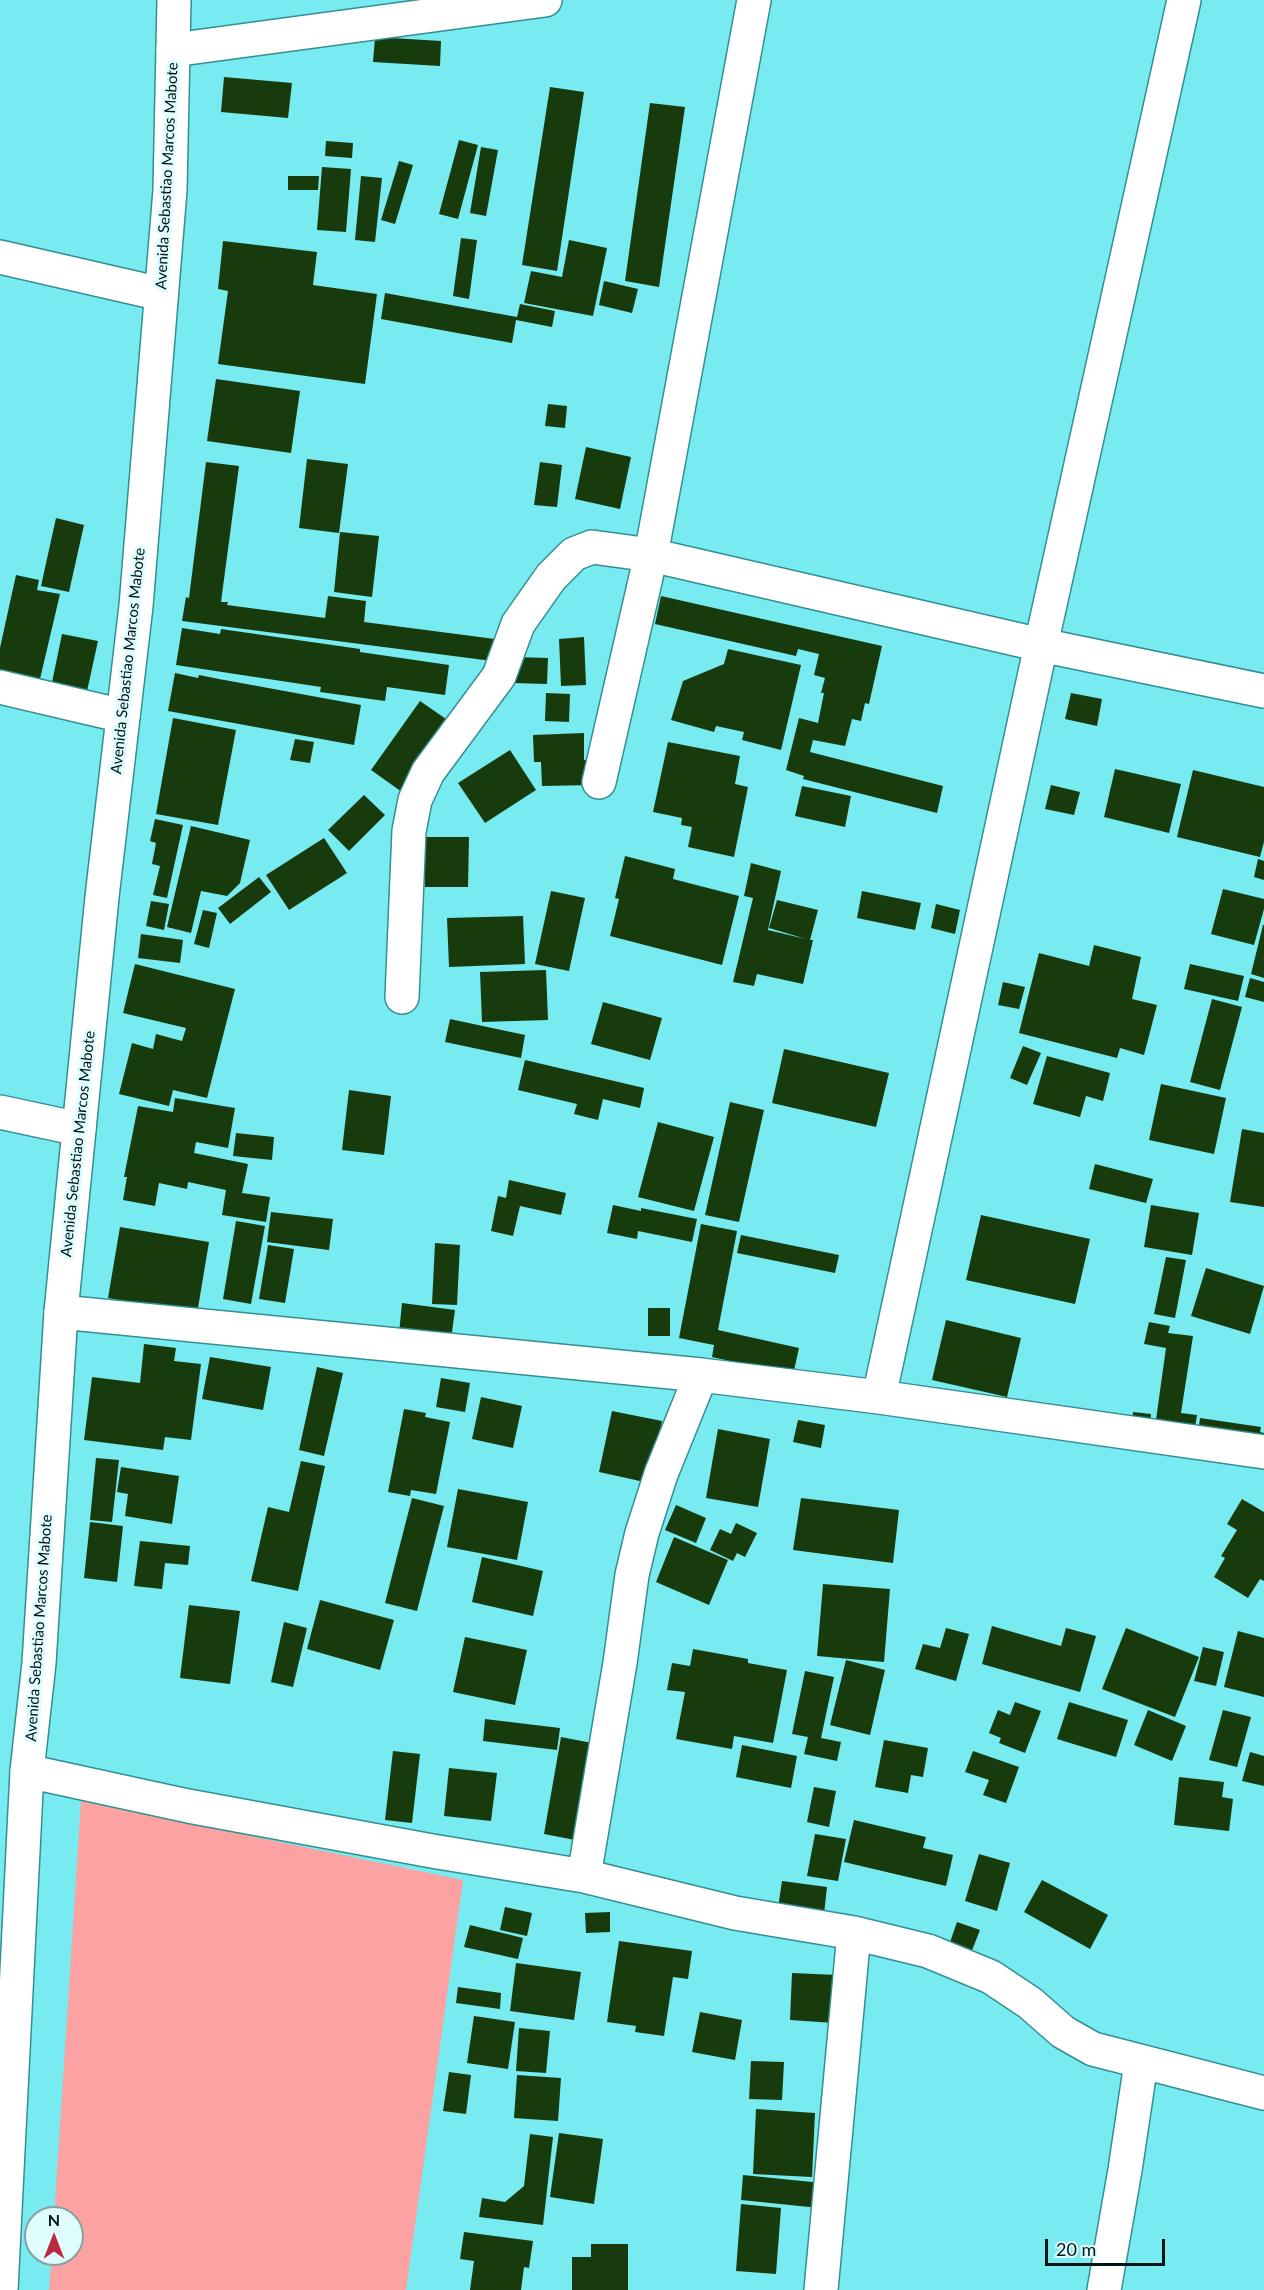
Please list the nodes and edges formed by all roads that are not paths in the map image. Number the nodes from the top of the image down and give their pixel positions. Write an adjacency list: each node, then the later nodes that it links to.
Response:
1 (174, 0): 5 (street, Avenida Sebastiao Marcos Mabote)
2 (545, 0): 5 (street)
3 (754, 0): 8 (street)
4 (1184, 0): 9 (street)
5 (173, 50): 7 (street, Avenida Sebastiao Marcos Mabote)
6 (0, 256): 7 (street)
7 (161, 294): 12 (street, Avenida Sebastiao Marcos Mabote)
8 (651, 555): 9 (street); 13 (street); 14 (street)
9 (1041, 645): 11 (street); 19 (street)
10 (0, 687): 12 (street)
11 (1264, 691)
12 (123, 716): 16 (street, Avenida Sebastiao Marcos Mabote)
13 (599, 782)
14 (402, 997)
15 (0, 1112): 16 (street)
16 (80, 1129): 17 (street, Avenida Sebastiao Marcos Mabote)
17 (61, 1312): 18 (street); 21 (street, Avenida Sebastiao Marcos Mabote)
18 (701, 1375): 19 (street); 22 (street)
19 (879, 1397): 20 (street)
20 (1264, 1452)
21 (27, 1771): 22 (street); 23 (street, Avenida Sebastiao Marcos Mabote)
22 (584, 1876): 24 (street)
23 (10, 1907): 27 (street, Avenida Sebastiao Marcos Mabote)
24 (854, 1933): 25 (street); 28 (street)
25 (1142, 2063): 26 (street); 29 (street)
26 (1264, 2093)
27 (1, 2290)
28 (821, 2290)
29 (1104, 2290)

